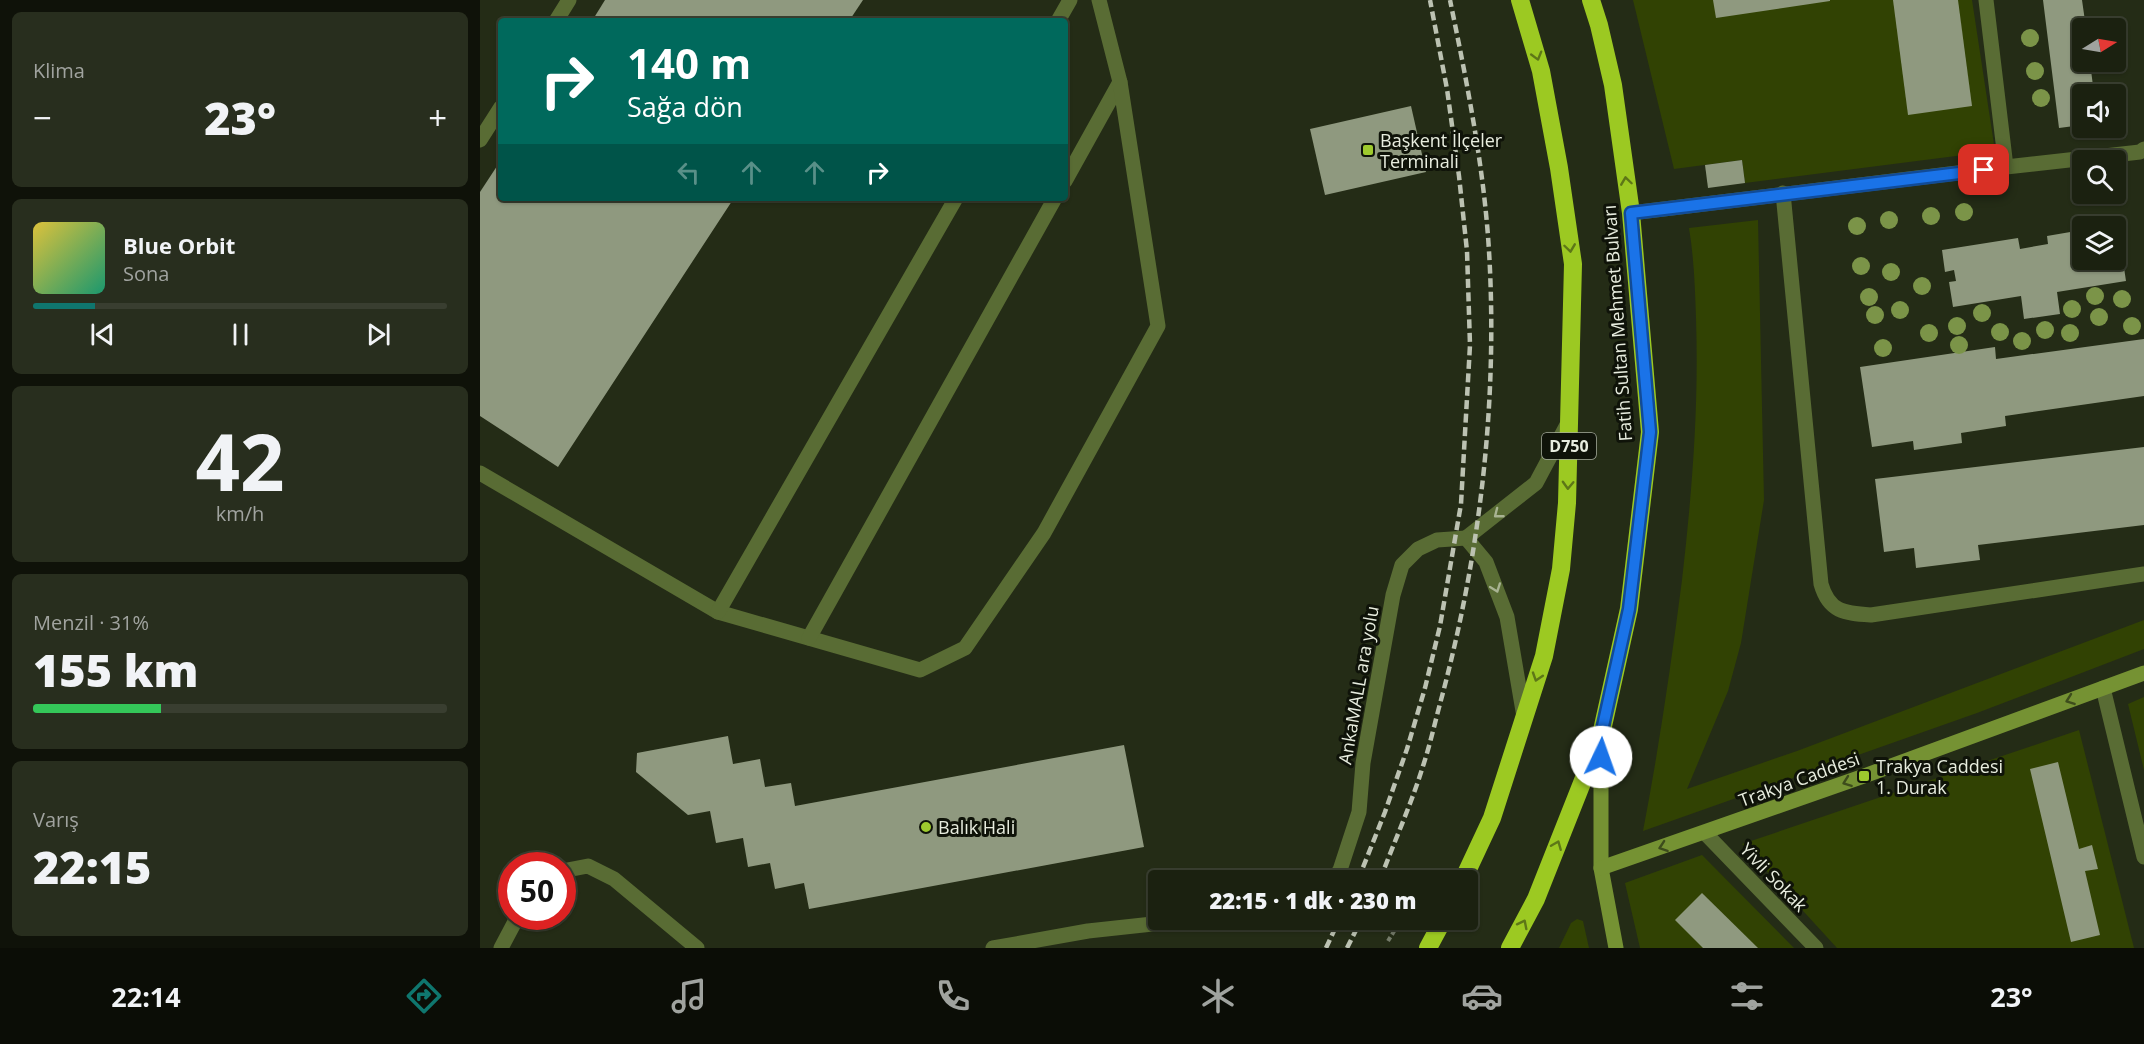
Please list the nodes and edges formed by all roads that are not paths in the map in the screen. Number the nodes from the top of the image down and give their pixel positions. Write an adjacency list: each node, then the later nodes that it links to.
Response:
1 (569, 0): 7 (street)
2 (1070, 0): 8 (street)
3 (1099, 0): 9 (street)
4 (1520, 0): 19 (highway, D750, one-way to 19)
5 (1591, 0): 18 (highway, Fatih Sultan Mehmet Bulvarı, one-way to 5)
6 (1986, 0): 13 (street)
7 (558, 18)
8 (1060, 18)
9 (1120, 82): 14 (street); 24 (street)
10 (498, 112): 11 (street)
11 (480, 140)
12 (2142, 151): 13 (street)
13 (2006, 167): 15 (street)
14 (1068, 176)
15 (1783, 193): 18 (street); 22 (street)
16 (954, 201): 23 (street)
17 (1053, 201): 24 (street)
18 (1631, 213): 28 (highway, Fatih Sultan Mehmet Bulvarı)
19 (1570, 419): 21 (street, one-way to 21); 27 (highway, D750, one-way to 27)
20 (480, 473): 23 (street)
21 (1466, 538): 27 (street, one-way to 27); 33 (street, AnkaMALL ara yolu)
22 (2144, 574)
23 (718, 612): 24 (street)
24 (809, 638)
25 (2144, 673): 26 (main road, Trakya Caddesi)
26 (2103, 688): 29 (main road, Trakya Caddesi, one-way to 29); 30 (street)
27 (1524, 717): 34 (highway, D750)
28 (1601, 735): 32 (main road); 42 (highway, Fatih Sultan Mehmet Bulvarı, one-way to 28)
29 (1705, 833): 32 (main road, Trakya Caddesi, one-way to 32); 44 (street, Yivli Sokak)
30 (2144, 857)
31 (576, 868): 39 (street)
32 (1601, 868): 43 (main road)
33 (1340, 870)
34 (1468, 870)
35 (1148, 924): 40 (street)
36 (511, 930): 38 (street)
37 (1438, 930): 41 (highway)
38 (501, 948)
39 (697, 948)
40 (993, 948)
41 (1428, 948)
42 (1510, 948)
43 (1616, 948)
44 (1816, 948)

